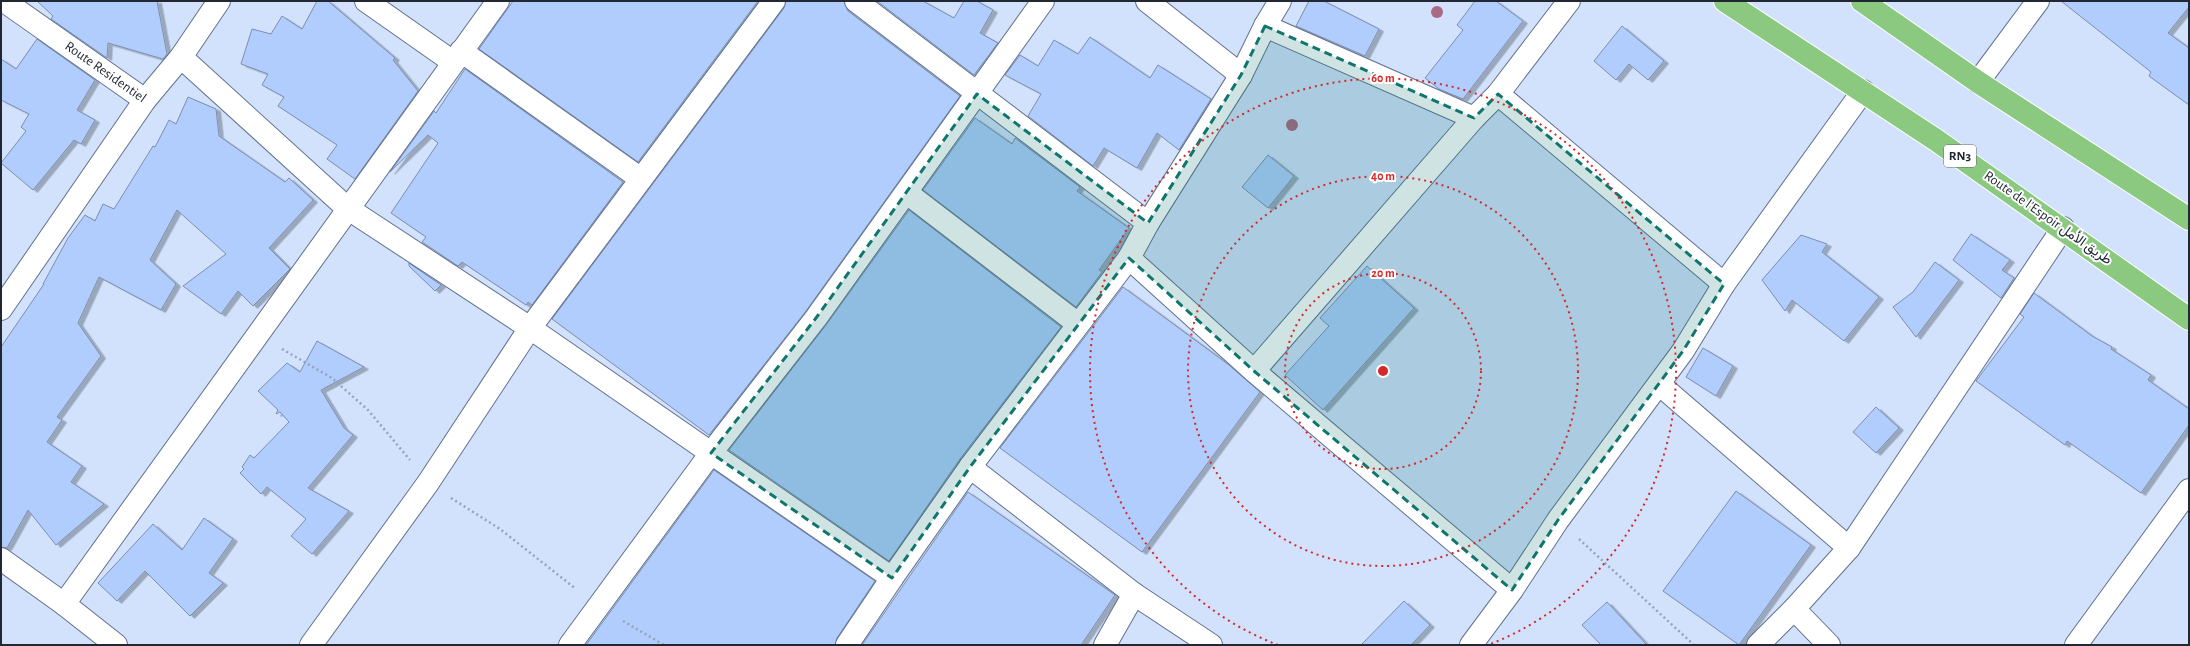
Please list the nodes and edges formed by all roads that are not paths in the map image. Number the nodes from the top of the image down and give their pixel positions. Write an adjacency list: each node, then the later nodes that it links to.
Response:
1 (4, 1): 22 (street, Route Residentiel)
2 (219, 1): 15 (street, Route Residentiel)
3 (366, 1): 16 (street)
4 (498, 1): 16 (street)
5 (774, 1): 24 (street)
6 (856, 1): 20 (street)
7 (1043, 1): 20 (street)
8 (1147, 1): 17 (street)
9 (1280, 1): 14 (street)
10 (1569, 1): 21 (street)
11 (1725, 1): 19 (highway, Route de l’Espoir طريق الأمل / RN3)
12 (1862, 1): 18 (highway)
13 (2038, 1): 18 (street)
14 (1265, 26): 17 (street); 23 (street)
15 (181, 57): 22 (street, Route Residentiel); 26 (street)
16 (457, 57): 24 (street); 26 (street)
17 (1241, 75): 28 (street)
18 (1978, 82): 27 (highway)
19 (1863, 91): 29 (highway, Route de l’Espoir طريق الأمل / RN3); 31 (street)
20 (977, 94): 25 (street); 28 (street)
21 (1498, 94): 23 (street); 31 (street)
22 (145, 100): 32 (street)
23 (1474, 118): 36 (street)
24 (641, 179): 35 (street)
25 (907, 193): 34 (street); 38 (street)
26 (347, 208): 35 (street); 46 (street)
27 (2189, 219)
28 (1148, 223): 30 (street)
29 (2063, 228): 33 (highway, Route de l’Espoir طريق الأمل / RN3); 41 (street)
30 (1129, 258): 34 (street); 36 (street)
31 (1724, 284): 37 (street)
32 (1, 309)
33 (2189, 319)
34 (1078, 324): 39 (street)
35 (530, 328): 38 (street); 49 (street)
36 (1254, 371): 44 (street)
37 (1659, 384): 41 (street); 44 (street)
38 (711, 453): 43 (street); 50 (street)
39 (970, 467): 43 (street); 45 (street)
40 (2189, 490): 57 (street)
41 (1849, 548): 47 (street)
42 (1, 558): 46 (street)
43 (892, 578): 51 (street)
44 (1512, 590): 54 (street)
45 (1134, 594): 52 (street); 53 (street)
46 (64, 604): 48 (street)
47 (1794, 609): 55 (street); 56 (street)
48 (116, 645)
49 (311, 645)
50 (570, 645)
51 (847, 645)
52 (1105, 645)
53 (1211, 645)
54 (1471, 645)
55 (1758, 645)
56 (1829, 645)
57 (2076, 645)

